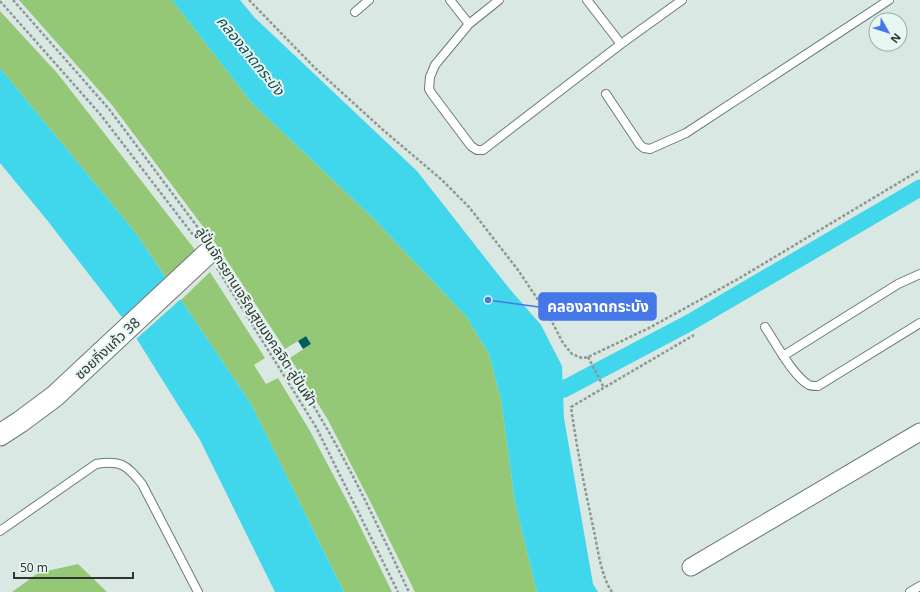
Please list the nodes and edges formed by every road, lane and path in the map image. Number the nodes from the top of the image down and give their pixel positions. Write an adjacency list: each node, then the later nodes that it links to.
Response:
1 (12, 0): 15 (path)
2 (249, 0): 21 (path)
3 (369, 0): 10 (lane)
4 (450, 0): 11 (lane)
5 (499, 0): 11 (lane)
6 (586, 0): 12 (lane)
7 (682, 0): 12 (lane)
8 (889, 0): 13 (lane)
9 (0, 1): 15 (path, ลู่ปั่นจักรยานเจริญสุขมงคลจิต ลู่ปั่นฟ้า)
10 (355, 12)
11 (469, 24): 12 (lane)
12 (620, 44)
13 (606, 94)
14 (920, 170): 21 (path)
15 (212, 252): 24 (street, ซอยกิ่งแก้ว 38); 29 (path, ลู่ปั่นจักรยานเจริญสุขมงคลจิต ลู่ปั่นฟ้า); 30 (path)
16 (920, 274): 20 (lane)
17 (920, 323): 20 (lane)
18 (765, 327): 20 (lane)
19 (694, 335): 22 (path)
20 (783, 356)
21 (588, 357): 22 (path)
22 (604, 388): 31 (path)
23 (920, 432): 26 (street)
24 (0, 435)
25 (0, 531): 28 (lane)
26 (691, 567)
27 (920, 586): 32 (lane)
28 (198, 592)
29 (398, 592)
30 (409, 592)
31 (612, 592)
32 (910, 592)

